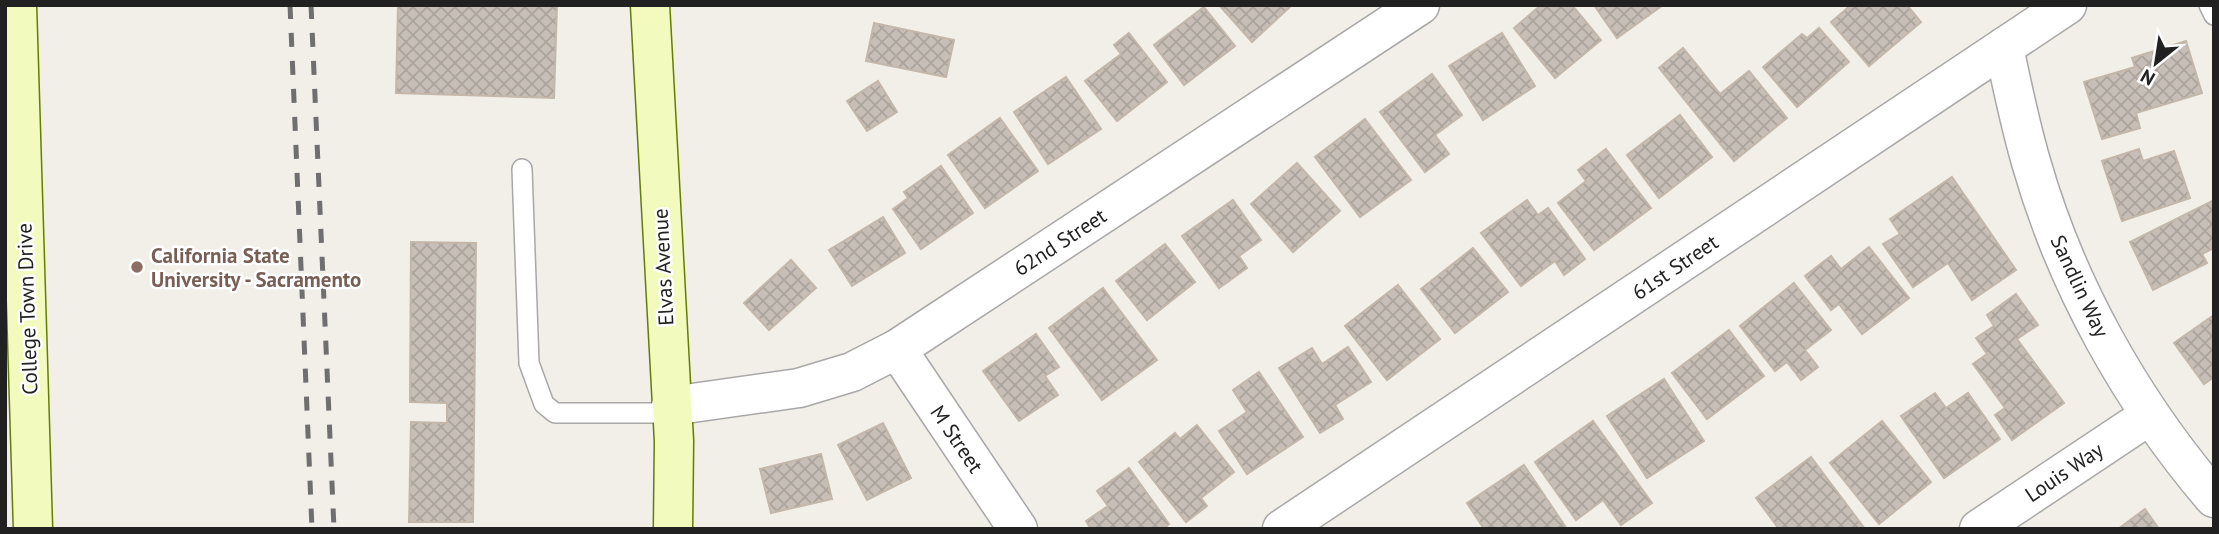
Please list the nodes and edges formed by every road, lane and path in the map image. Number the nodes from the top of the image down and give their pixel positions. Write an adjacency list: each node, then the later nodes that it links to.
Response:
1 (17, 5): 11 (street, College Town Drive)
2 (650, 5): 8 (street, Elvas Avenue)
3 (1420, 5): 7 (street, 62nd Street)
4 (2067, 5): 5 (street, 61st Street)
5 (2004, 47): 9 (street, Sandlin Way); 14 (street, 61st Street)
6 (522, 169): 8 (lane)
7 (897, 349): 8 (street, 62nd Street); 13 (street, M Street)
8 (671, 410): 12 (street, Elvas Avenue)
9 (2150, 415): 10 (street, Sandlin Way); 15 (street, Louis Way)
10 (2214, 498)
11 (33, 529)
12 (673, 529)
13 (1018, 529)
14 (1282, 529)
15 (1979, 529)

